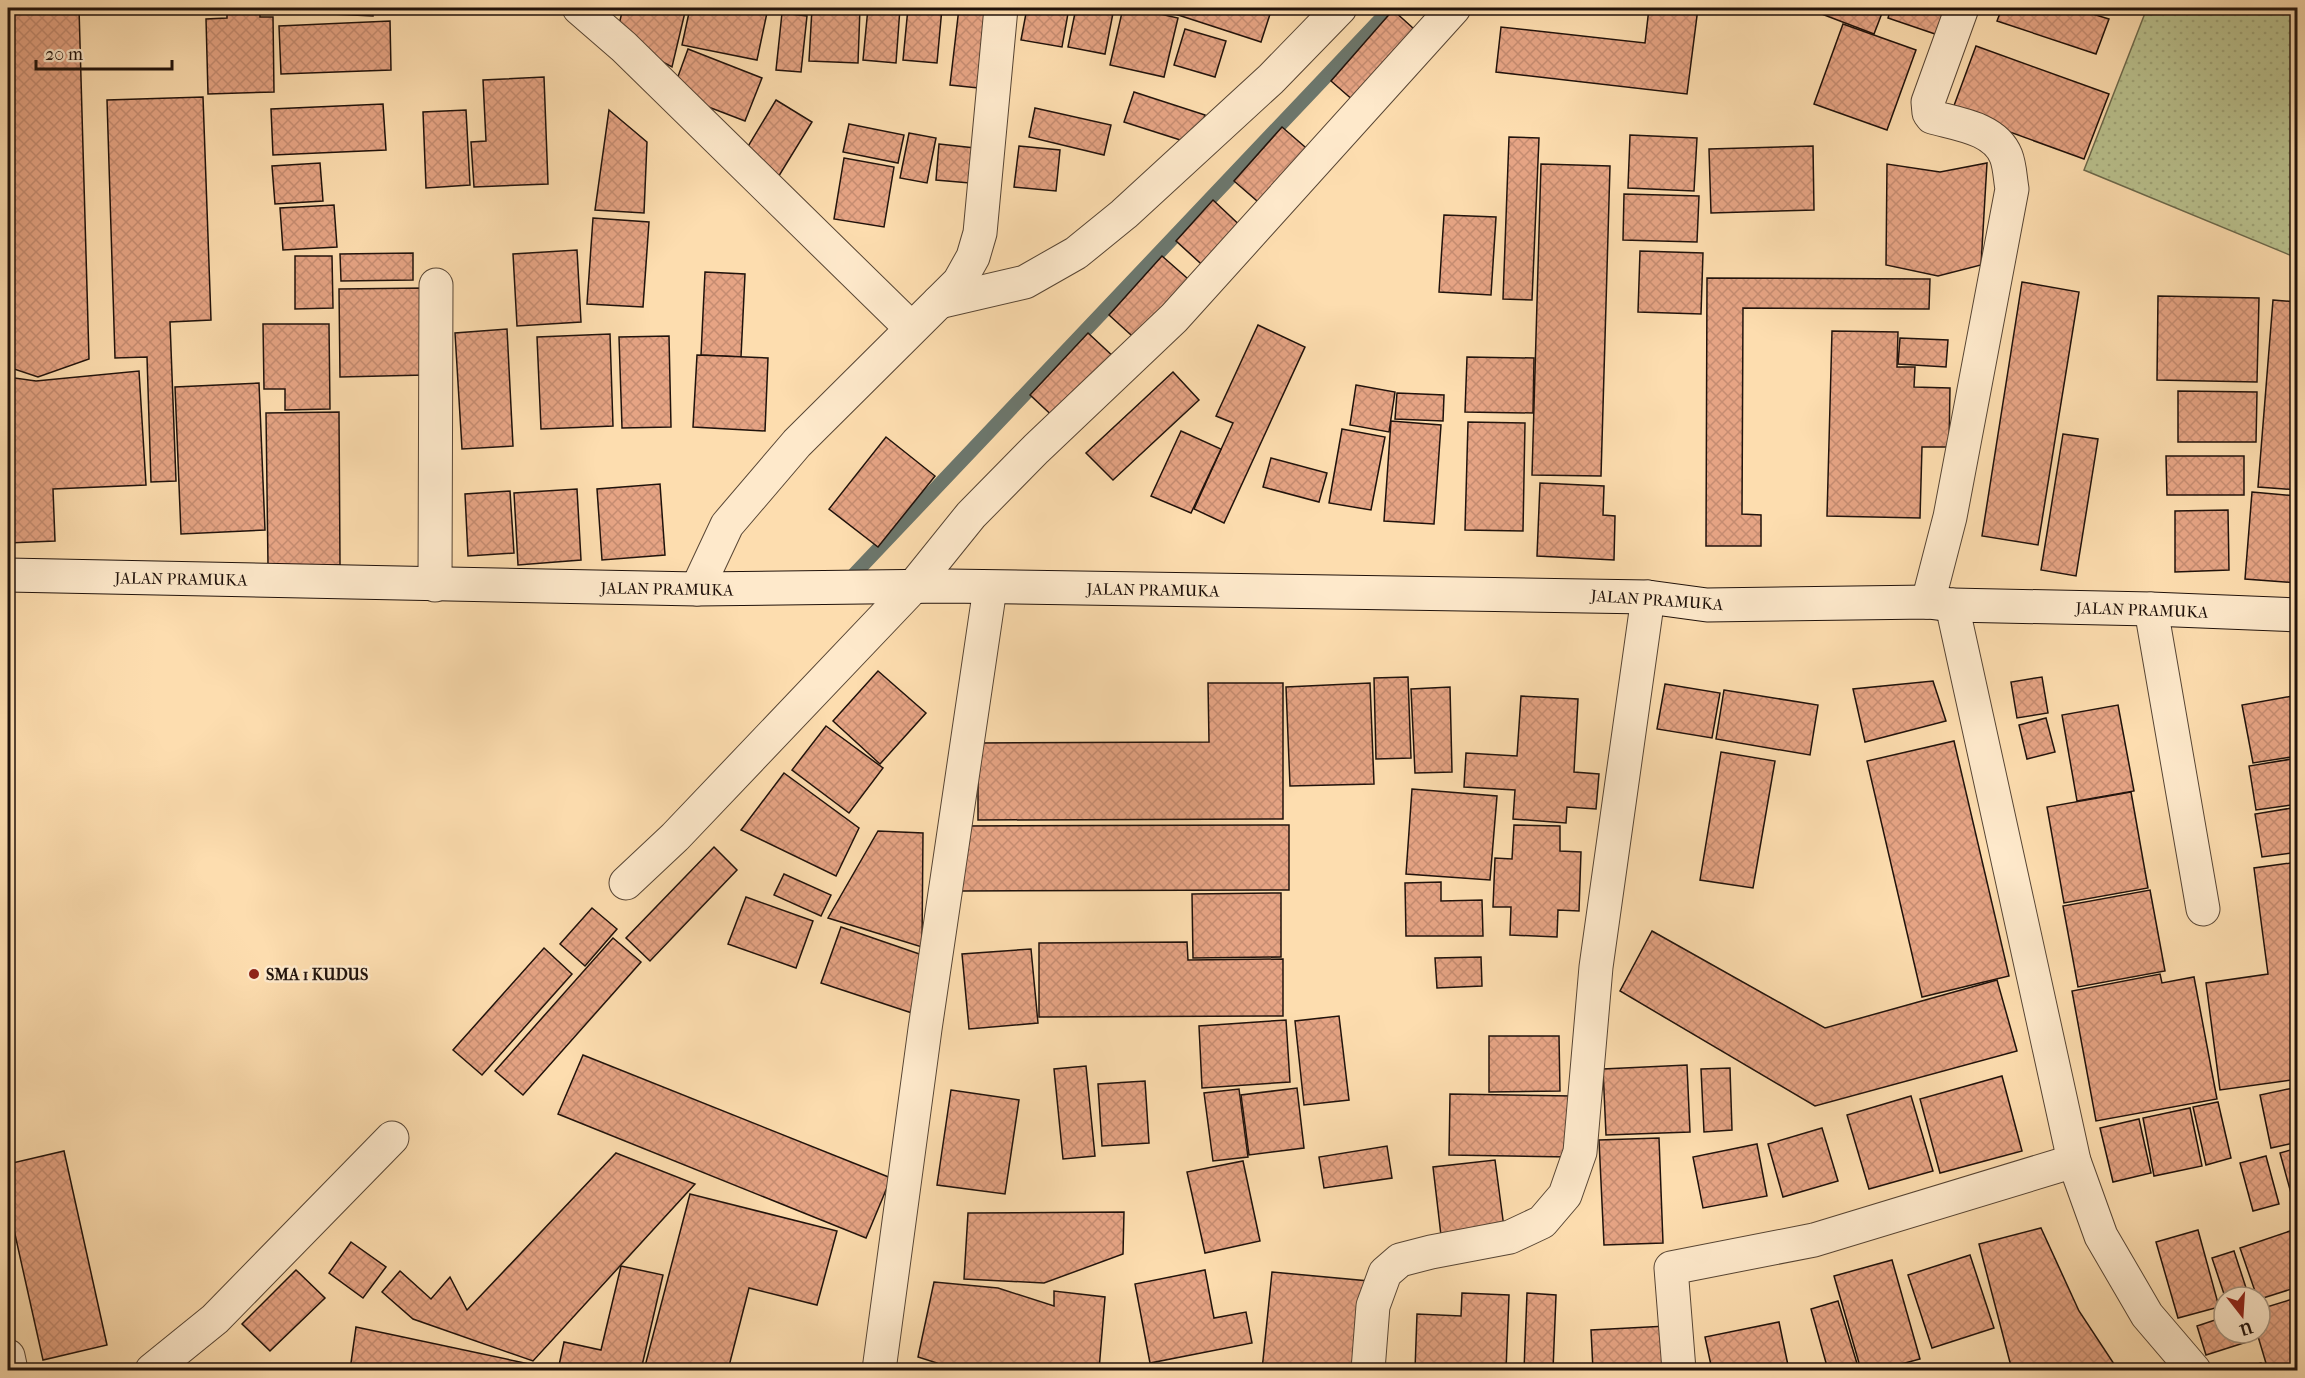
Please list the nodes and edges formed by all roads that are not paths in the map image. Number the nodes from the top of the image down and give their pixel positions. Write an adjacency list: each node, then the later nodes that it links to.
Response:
1 (579, 8): 8 (street)
2 (1001, 8): 7 (street)
3 (1340, 8): 7 (street)
4 (1454, 8): 11 (street)
5 (1962, 8): 15 (street)
6 (436, 285): 10 (street)
7 (939, 302): 8 (street)
8 (907, 332): 13 (street)
9 (8, 575): 10 (street, JALAN PRAMUKA)
10 (435, 585): 13 (street, JALAN PRAMUKA)
11 (913, 586): 12 (street, JALAN PRAMUKA); 13 (street, JALAN PRAMUKA); 18 (street)
12 (990, 588): 14 (street, JALAN PRAMUKA); 25 (street)
13 (697, 590)
14 (1648, 597): 15 (street, JALAN PRAMUKA); 26 (street)
15 (1940, 603): 16 (street, JALAN PRAMUKA); 21 (street)
16 (2151, 609): 17 (street, JALAN PRAMUKA); 19 (street)
17 (2298, 615)
18 (626, 883)
19 (2203, 909)
20 (392, 1138): 24 (street)
21 (2074, 1161): 27 (street); 28 (street)
22 (8, 1356): 23 (street)
23 (11, 1371)
24 (152, 1371)
25 (879, 1371)
26 (1368, 1371)
27 (1679, 1371)
28 (2194, 1371)

